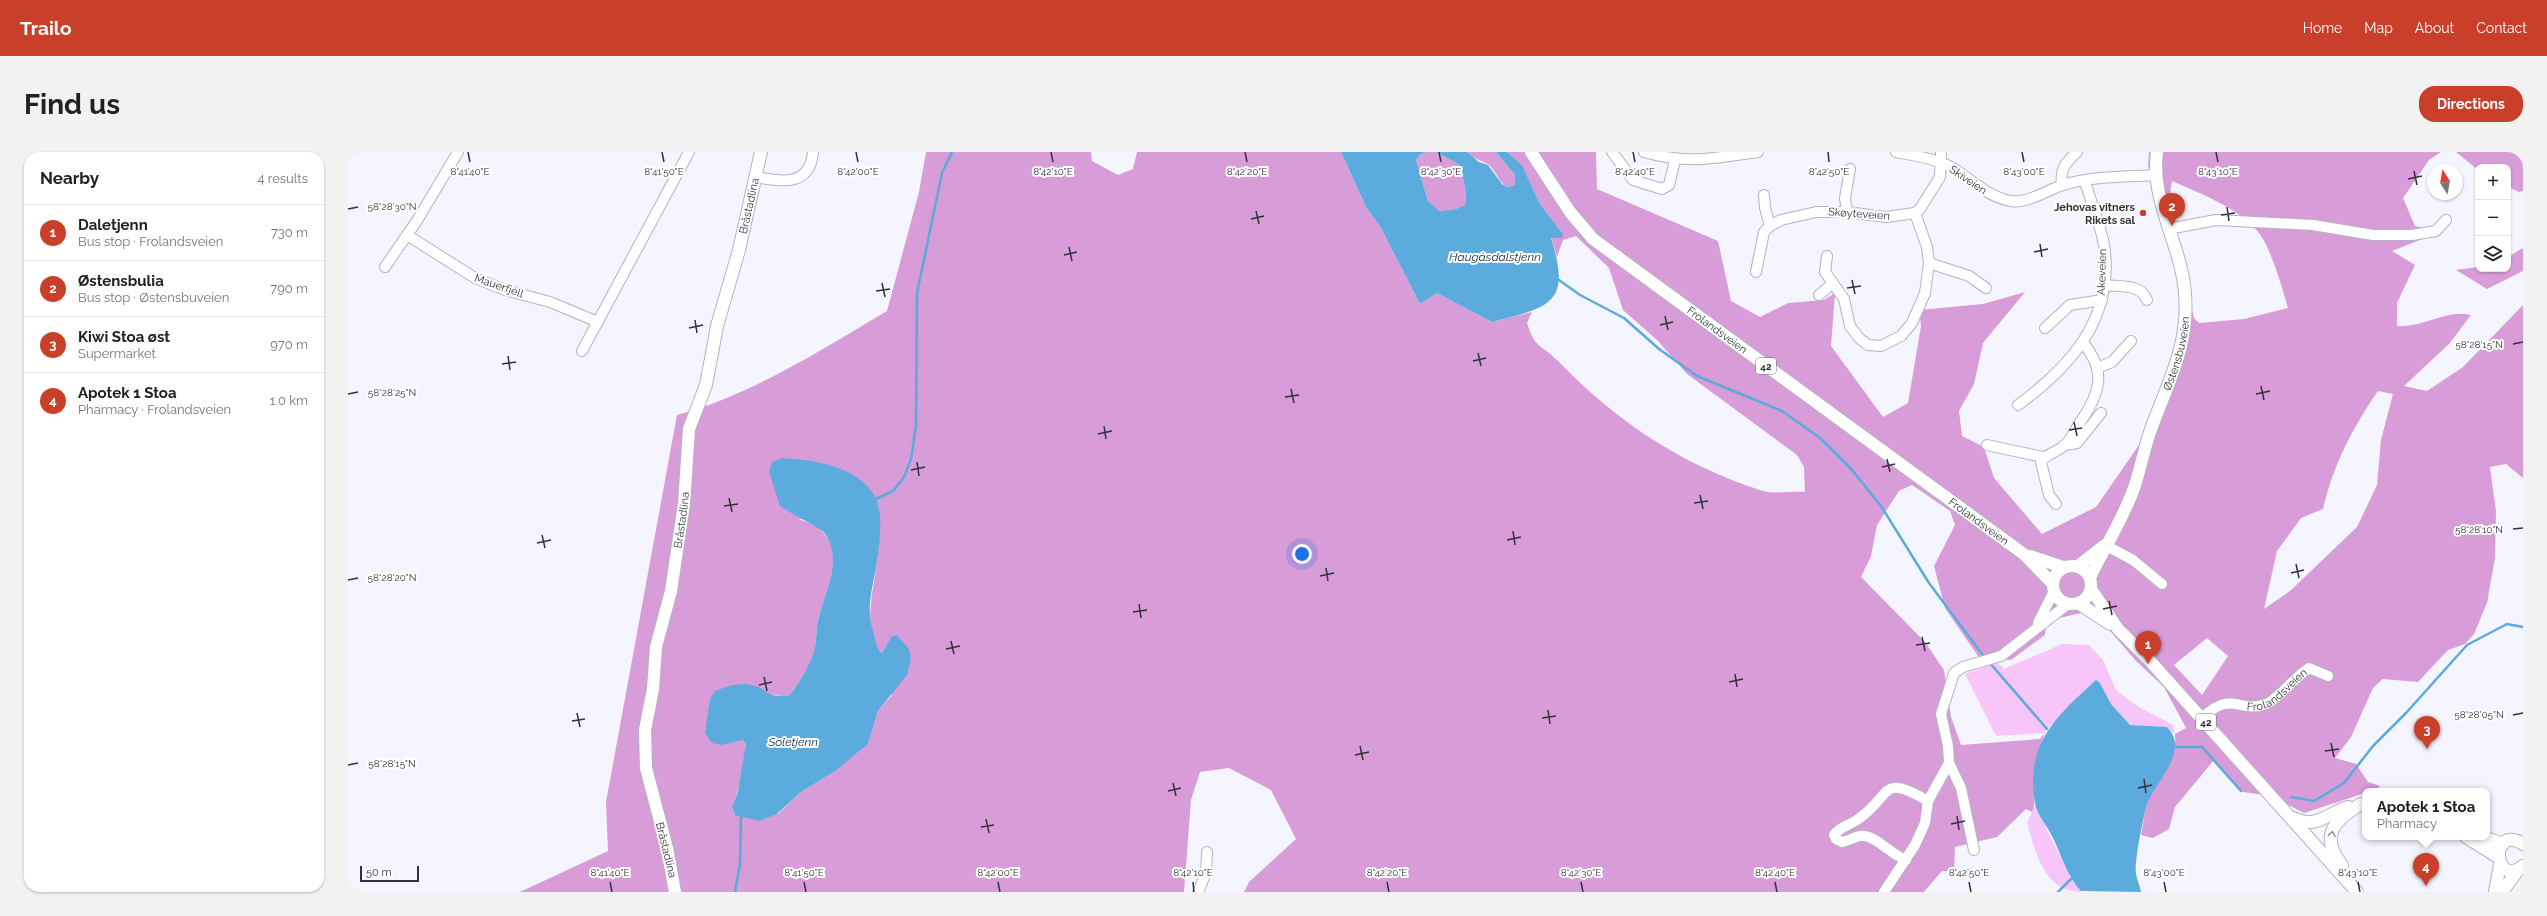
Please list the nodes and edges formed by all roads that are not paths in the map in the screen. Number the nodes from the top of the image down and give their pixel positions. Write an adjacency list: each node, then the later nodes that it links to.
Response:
1 (458, 152): 27 (street)
2 (689, 152): 38 (street)
3 (761, 152): 18 (main road, Bråstadlina)
4 (813, 152): 18 (street)
5 (1532, 152): 51 (main road, Frolandsveien / 42)
6 (1612, 152): 14 (street)
7 (1644, 152): 14 (street)
8 (1758, 152): 13 (street)
9 (1896, 152): 15 (street, Skiveien)
10 (1941, 152): 15 (street)
11 (2077, 152): 20 (street)
12 (2157, 152): 17 (main road, Østensbuveien)
13 (1745, 153): 14 (street)
14 (1675, 160)
15 (1942, 163): 20 (street, Skiveien); 23 (street)
16 (1850, 169): 22 (street)
17 (2157, 175): 19 (street, Skiveien); 26 (main road, Østensbuveien)
18 (756, 177): 76 (main road, Bråstadlina)
19 (2085, 181): 20 (street, Skiveien); 33 (street, Akeveien)
20 (2062, 185)
21 (1764, 195): 25 (street)
22 (1847, 212): 23 (street, Skøyteveien); 25 (street, Skøyteveien)
23 (1915, 213): 29 (street)
24 (2446, 220): 26 (street)
25 (1770, 226): 31 (street)
26 (2168, 229): 50 (main road, Østensbuveien)
27 (407, 235): 30 (street); 38 (street, Mauerfjell)
28 (1827, 256): 32 (street)
29 (1930, 263): 32 (street); 34 (street)
30 (385, 267)
31 (1756, 272)
32 (1832, 284): 35 (street)
33 (2104, 285): 36 (street, Akeveien); 37 (street)
34 (1986, 288)
35 (1819, 294)
36 (2102, 300): 39 (street); 41 (street, Akeveien)
37 (2147, 300)
38 (598, 322): 42 (street)
39 (2045, 328)
40 (2132, 341): 43 (street)
41 (2083, 343): 43 (street); 44 (street, Akeveien)
42 (582, 351)
43 (2098, 368): 47 (street)
44 (2018, 405)
45 (2101, 413): 47 (street)
46 (1987, 445): 48 (street)
47 (2065, 445): 48 (street)
48 (2043, 457): 49 (street)
49 (2056, 504)
50 (2105, 545): 52 (main road, Østensbuveien); 54 (main road, Østensbuveien); 55 (street)
51 (2025, 555): 53 (main road, Frolandsveien / 42); 56 (main road, Frolandsveien / 42)
52 (2078, 566): 53 (main road, 42); 54 (main road, 42)
53 (2063, 567): 56 (main road)
54 (2091, 583): 57 (main road); 59 (main road, 42)
55 (2162, 584)
56 (2053, 588): 57 (main road, 42); 58 (street)
57 (2073, 603): 58 (street); 59 (main road, 42)
58 (2035, 628): 62 (street)
59 (2118, 629): 61 (main road, 42)
60 (2328, 676): 61 (street, Frolandsveien)
61 (2202, 718): 66 (main road, 42)
62 (1949, 763): 63 (street); 71 (street)
63 (1928, 801): 73 (street); 73 (street)
64 (2362, 803): 66 (main road)
65 (2362, 804): 80 (main road, one-way to 65)
66 (2292, 817): 79 (main road, 42)
67 (2490, 839): 69 (main road)
68 (2470, 840): 74 (main road)
69 (2503, 844): 70 (main road); 74 (main road)
70 (2523, 844)
71 (1974, 850)
72 (1207, 852): 77 (street)
73 (1906, 860): 78 (street)
74 (2499, 861): 75 (main road); 81 (main road)
75 (2520, 869): 82 (main road)
76 (675, 892)
77 (1198, 892)
78 (1884, 892)
79 (2357, 892)
80 (2360, 892)
81 (2495, 892)
82 (2502, 892)

